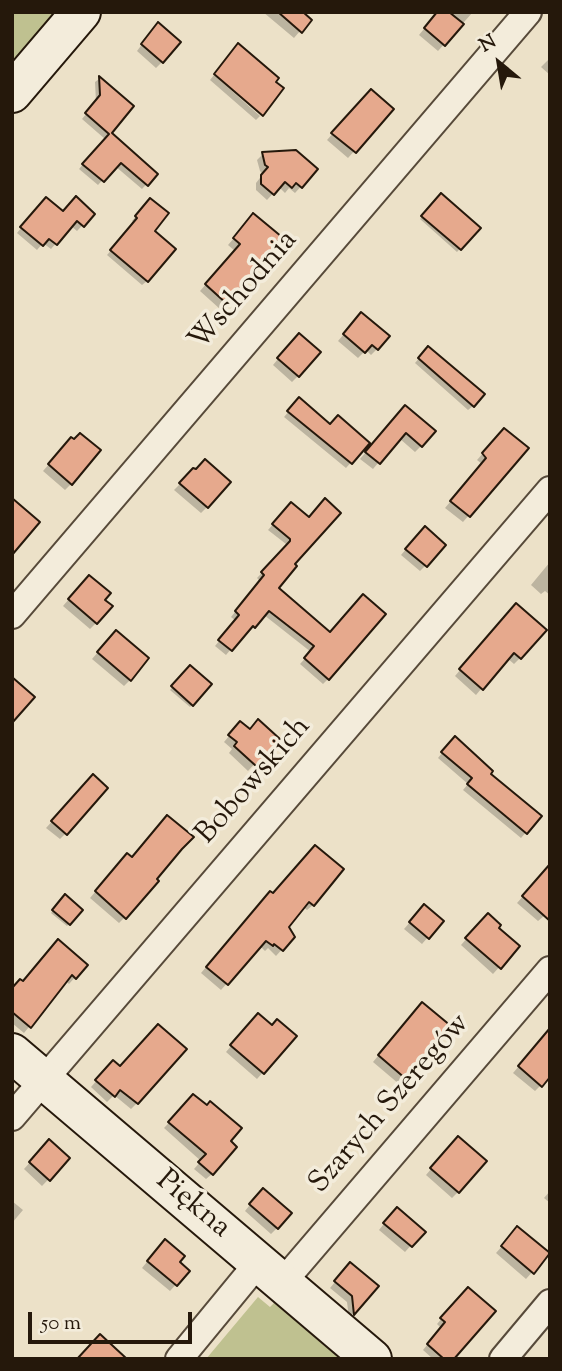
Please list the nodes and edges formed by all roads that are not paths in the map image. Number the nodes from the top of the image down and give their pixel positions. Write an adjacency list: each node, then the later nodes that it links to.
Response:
1 (81, 12): 3 (street)
2 (528, 12): 5 (street, Wschodnia)
3 (12, 93)
4 (550, 490): 8 (street, Bobowskich)
5 (12, 615)
6 (550, 970): 10 (street, Szarych Szeregów)
7 (12, 1053): 8 (street, Piękna)
8 (44, 1080): 9 (street, Bobowskich); 10 (street, Piękna)
9 (12, 1117)
10 (270, 1273): 12 (street, Szarych Szeregów); 13 (street, Piękna)
11 (550, 1303): 14 (street)
12 (179, 1359)
13 (372, 1359)
14 (503, 1359)

